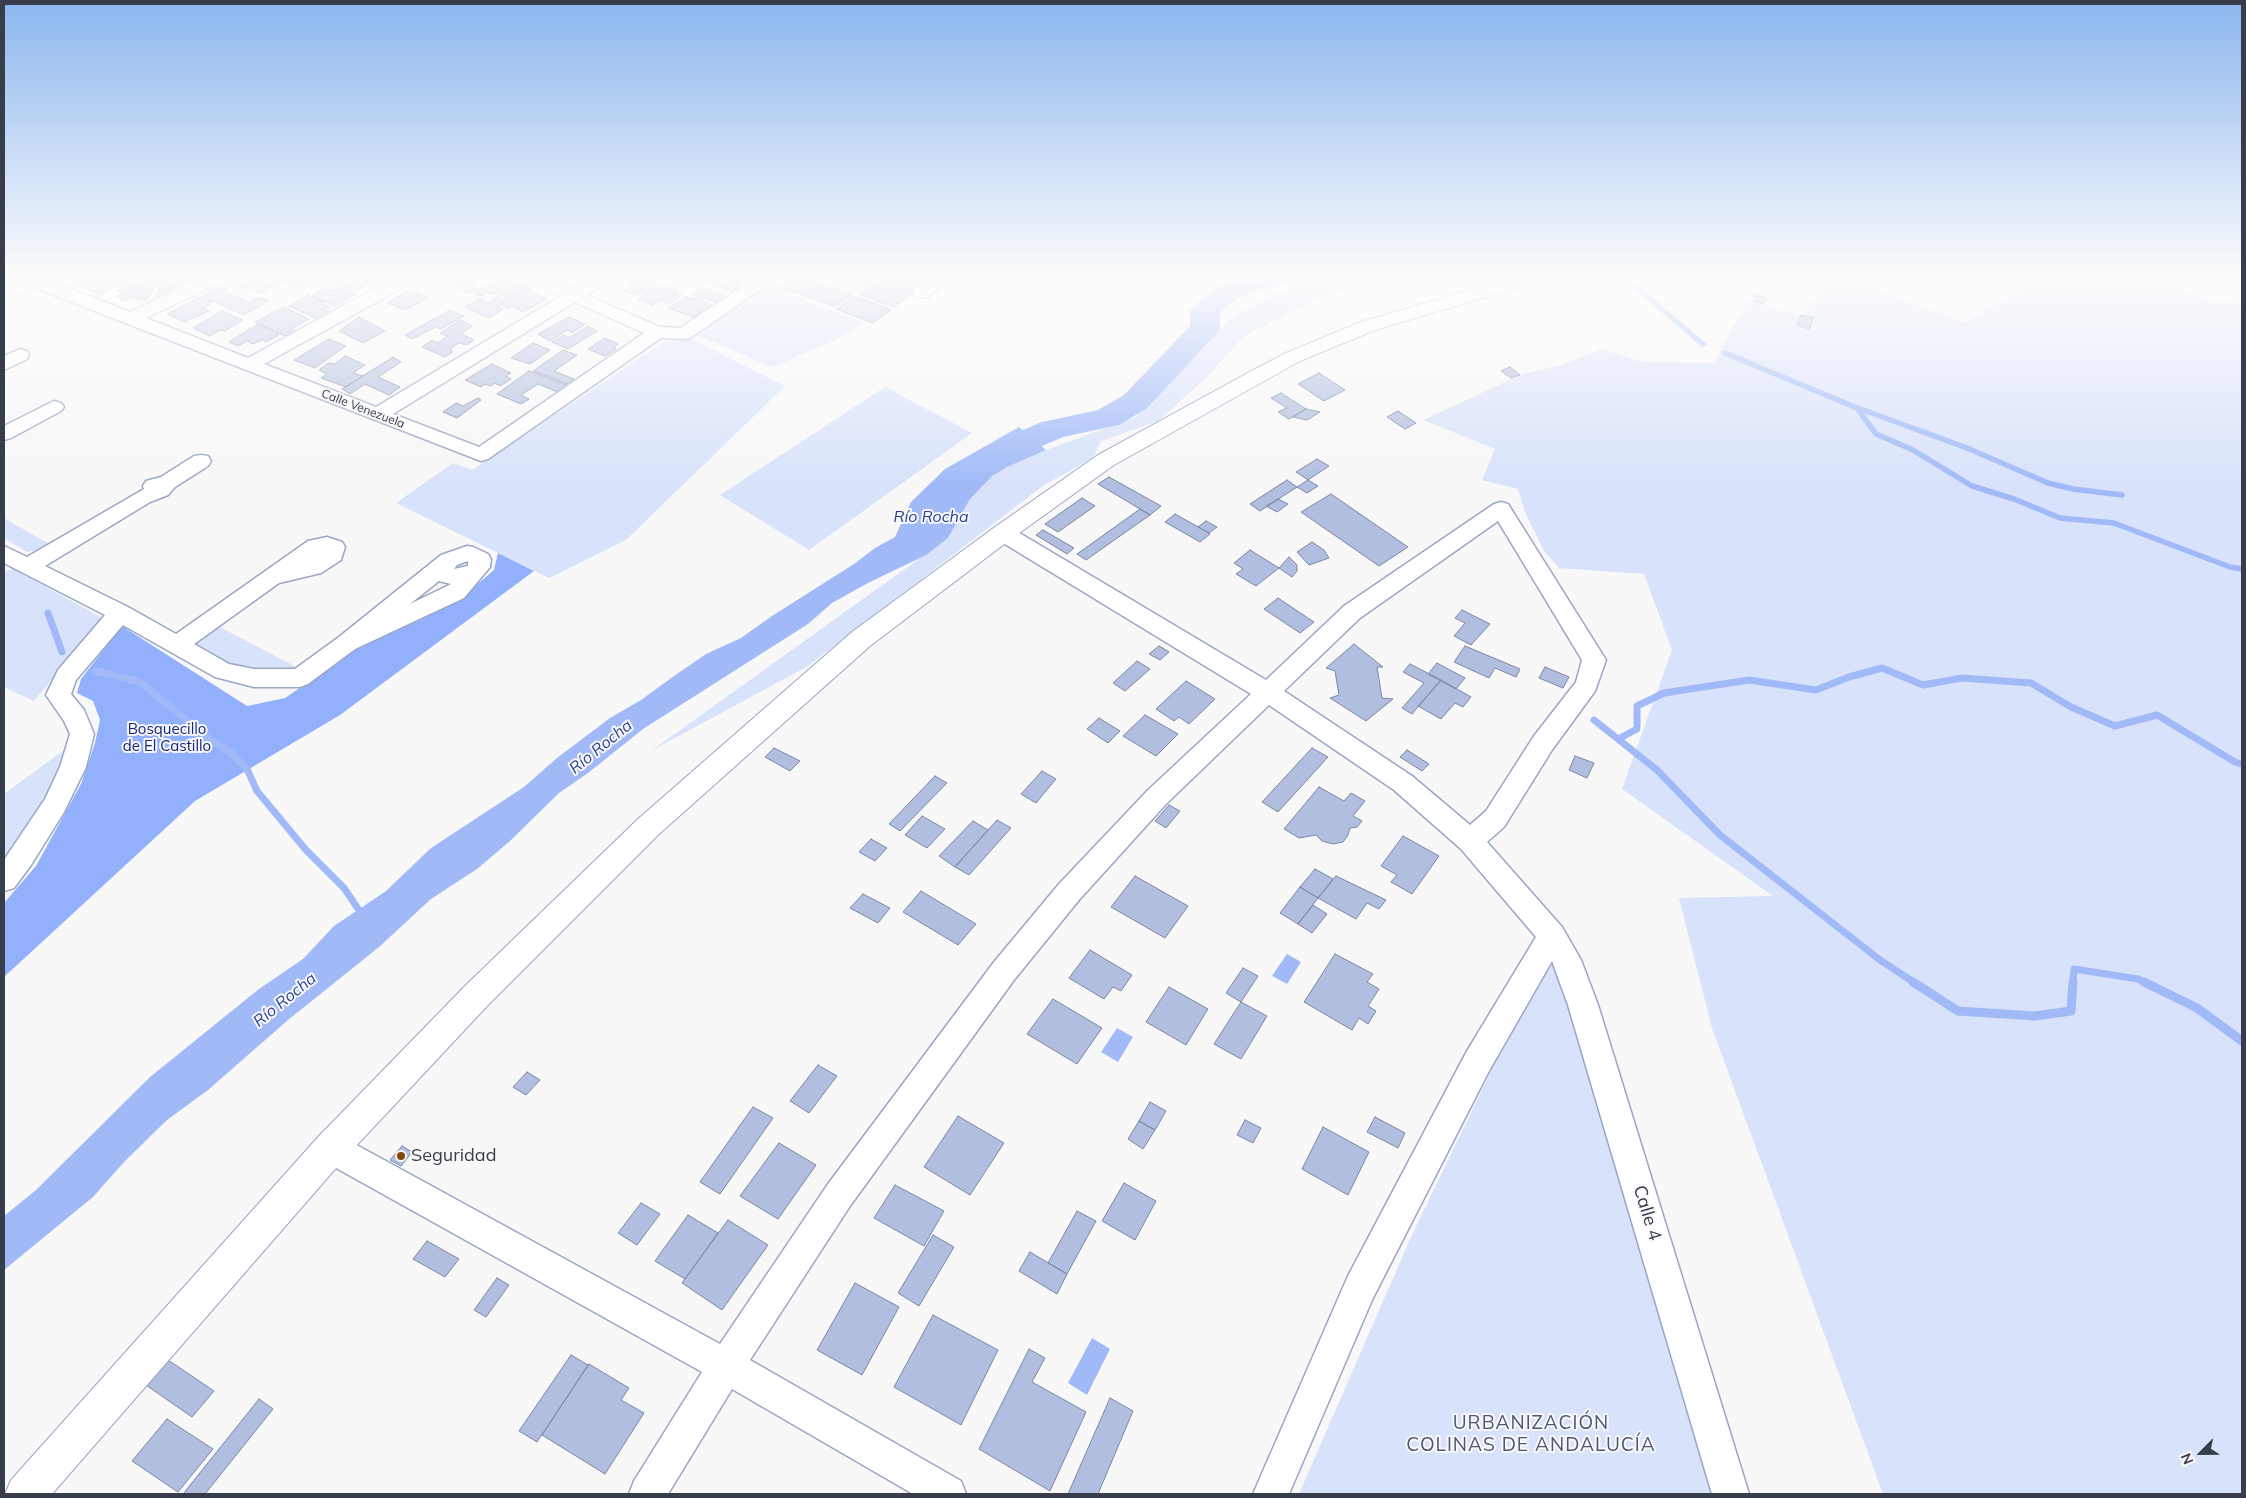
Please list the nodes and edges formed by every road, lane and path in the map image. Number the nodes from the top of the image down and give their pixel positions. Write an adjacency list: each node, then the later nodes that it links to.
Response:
1 (194, 344): 8 (street, Calle Venezuela)
2 (287, 344): 8 (street)
3 (494, 344): 10 (street)
4 (640, 344): 10 (street, Calle Venezuela)
5 (1326, 344): 13 (street)
6 (20, 355): 7 (street)
7 (4, 364)
8 (249, 365): 10 (street, Calle Venezuela)
9 (54, 407): 11 (street)
10 (377, 415)
11 (4, 434)
12 (201, 461): 16 (street)
13 (1003, 533): 20 (street, Calle 4); 24 (street)
14 (4, 552): 16 (street)
15 (298, 565): 19 (street)
16 (28, 567): 17 (street)
17 (120, 613): 19 (street); 22 (street)
18 (347, 643): 18 (street); 19 (street)
19 (178, 644)
20 (1267, 692): 21 (street, Calle 4); 21 (street); 25 (street)
21 (1470, 841): 23 (street, Calle 4)
22 (4, 880)
23 (1552, 936): 29 (street); 30 (street, Calle 4)
24 (331, 1148): 25 (street); 26 (street)
25 (726, 1366): 27 (street); 28 (street)
26 (26, 1494)
27 (647, 1494)
28 (948, 1494)
29 (1271, 1494)
30 (1731, 1494)

